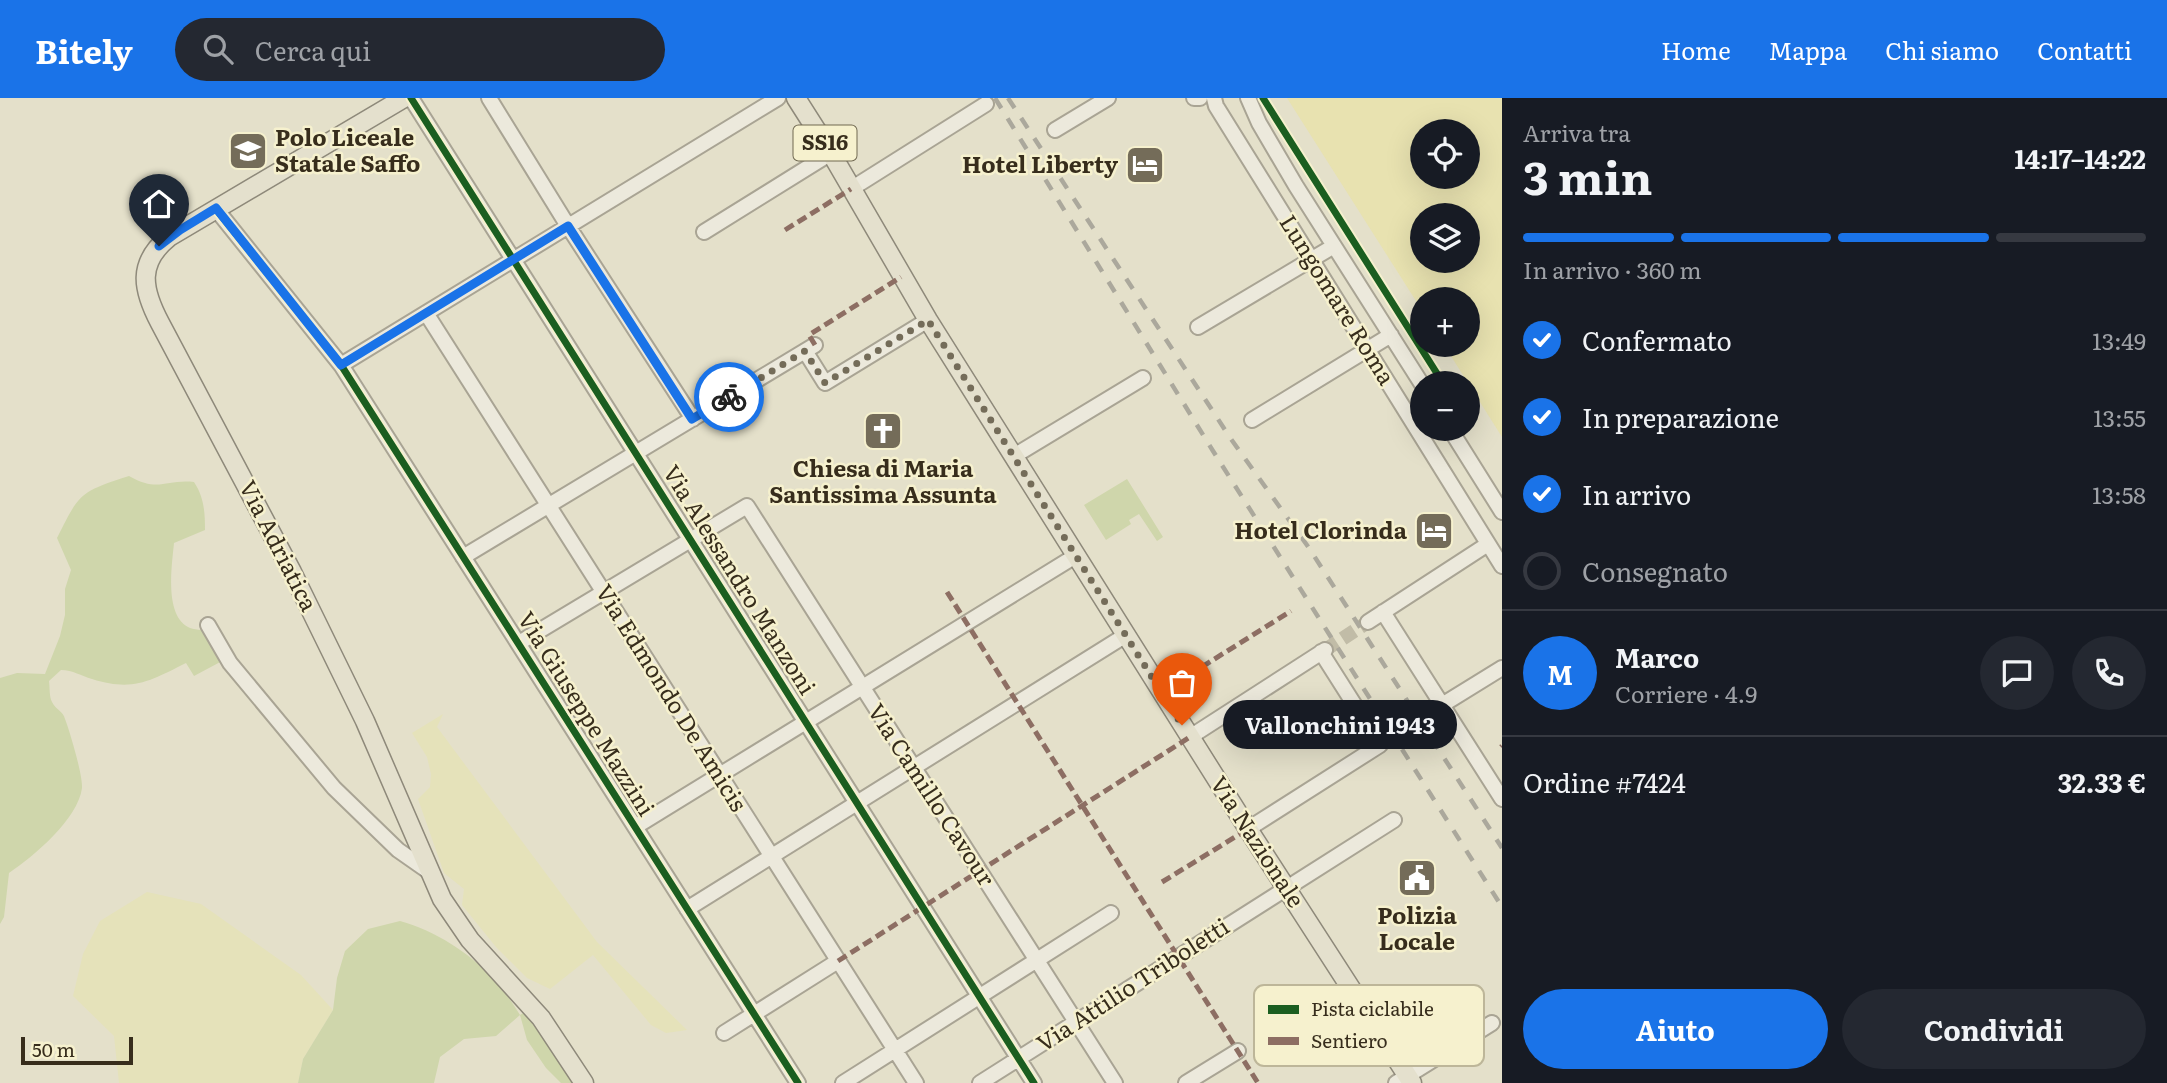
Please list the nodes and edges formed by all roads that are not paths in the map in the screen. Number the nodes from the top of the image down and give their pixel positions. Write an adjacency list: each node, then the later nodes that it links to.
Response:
1 (404, 98): 16 (main road, Via Adriatica)
2 (411, 98): 21 (street, Via Alessandro Manzoni)
3 (489, 98): 17 (street)
4 (778, 98): 17 (street)
5 (796, 98): 14 (main road, Via Nazionale / SS16)
6 (1108, 98): 13 (street)
7 (1194, 98): 8 (street)
8 (1200, 98)
9 (1242, 98): 12 (street)
10 (1215, 102): 20 (street, Lungomare Roma)
11 (986, 104): 15 (street)
12 (1250, 104): 19 (street)
13 (1055, 130)
14 (831, 153): 15 (main road, Via Nazionale / SS16); 18 (street)
15 (851, 189): 23 (main road, Via Nazionale / SS16)
16 (216, 208): 27 (street, Via Giuseppe Mazzini); 61 (main road, Via Adriatica)
17 (568, 226): 21 (street); 30 (street)
18 (704, 232)
19 (1334, 246): 20 (street); 25 (street)
20 (1312, 259): 24 (street); 26 (street, Lungomare Roma)
21 (513, 260): 22 (street); 33 (street, Via Alessandro Manzoni)
22 (426, 313): 27 (street); 35 (street, Via Edmondo De Amicis)
23 (928, 320): 30 (street); 34 (main road, Via Nazionale / SS16)
24 (1198, 327)
25 (1391, 335): 26 (street); 28 (street)
26 (1368, 349): 31 (street); 38 (street, Lungomare Roma)
27 (341, 365): 40 (street, Via Giuseppe Mazzini)
28 (1414, 371)
29 (1143, 377): 34 (street)
30 (692, 419): 33 (street)
31 (1252, 420)
32 (1458, 441): 36 (street)
33 (635, 453): 35 (street); 37 (street, Via Alessandro Manzoni)
34 (1014, 456): 39 (main road, Via Nazionale / SS16)
35 (548, 506): 40 (street); 42 (street, Via Edmondo De Amicis)
36 (1502, 512)
37 (691, 541): 42 (street); 49 (street, Via Camillo Cavour); 51 (street, Via Alessandro Manzoni)
38 (1488, 544): 41 (street, Lungomare Roma); 43 (street)
39 (1077, 555): 46 (main road, Via Nazionale / SS16); 49 (street)
40 (463, 556): 47 (street, Via Giuseppe Mazzini)
41 (1502, 566)
42 (604, 593): 47 (street); 54 (street, Via Edmondo De Amicis)
43 (1383, 612): 44 (street); 50 (street)
44 (1368, 622)
45 (208, 625): 61 (street)
46 (1126, 635): 52 (main road, Via Nazionale / SS16); 53 (street)
47 (519, 643): 58 (street, Via Giuseppe Mazzini)
48 (1502, 668): 50 (street)
49 (863, 687): 51 (street); 53 (street, Via Camillo Cavour)
50 (1442, 705): 55 (street)
51 (806, 722): 54 (street); 56 (street, Via Alessandro Manzoni)
52 (1190, 737): 59 (main road, Via Nazionale / SS16); 59 (street)
53 (914, 767): 56 (street); 65 (street, Via Camillo Cavour)
54 (719, 775): 58 (street); 60 (street, Via Edmondo De Amicis)
55 (1502, 799)
56 (856, 802): 60 (street); 68 (street, Via Alessandro Manzoni)
57 (1394, 820): 62 (street, Via Attilio Triboletti)
58 (635, 827): 63 (street, Via Giuseppe Mazzini)
59 (1248, 829): 62 (main road, Via Nazionale / SS16)
60 (771, 857): 63 (street); 66 (street, Via Edmondo De Amicis)
61 (428, 871): 80 (main road, Via Adriatica)
62 (1286, 888): 67 (main road, Via Nazionale / SS16); 70 (street, Via Attilio Triboletti)
63 (687, 909): 69 (street, Via Giuseppe Mazzini)
64 (1111, 913): 65 (street)
65 (1037, 960): 68 (street); 70 (street, Via Camillo Cavour)
66 (838, 961): 69 (street); 74 (street, Via Edmondo De Amicis)
67 (1346, 985)
68 (979, 996): 74 (street); 76 (street, Via Alessandro Manzoni)
69 (754, 1014): 73 (street); 81 (street, Via Giuseppe Mazzini)
70 (1076, 1021): 76 (street, Via Attilio Triboletti); 86 (street, Via Camillo Cavour)
71 (1492, 1023): 72 (street)
72 (1484, 1028)
73 (724, 1033)
74 (894, 1050): 82 (street); 83 (street, Via Edmondo De Amicis)
75 (1238, 1051): 87 (street)
76 (1018, 1058): 84 (street, Via Attilio Triboletti); 85 (street, Via Alessandro Manzoni)
77 (1396, 1066): 79 (main road, Via Nazionale / SS16)
78 (1428, 1066): 79 (street)
79 (1405, 1081)
80 (584, 1083)
81 (798, 1083)
82 (843, 1083)
83 (916, 1083)
84 (980, 1083)
85 (1034, 1083)
86 (1115, 1083)
87 (1186, 1083)

